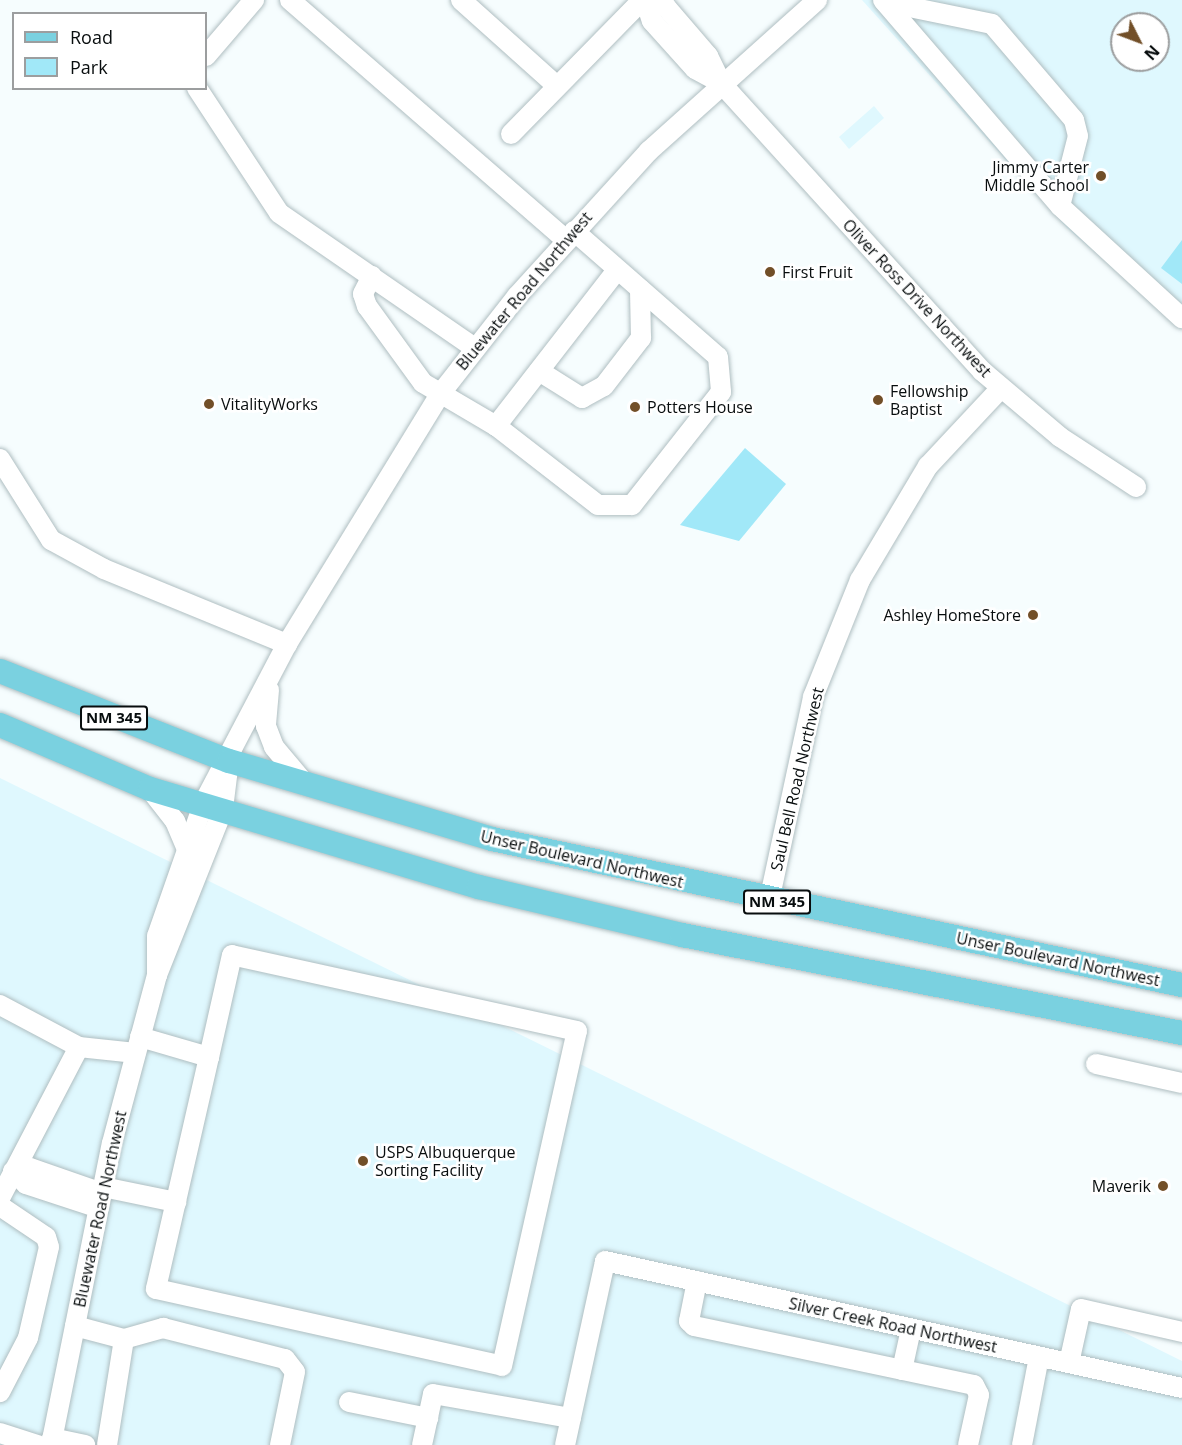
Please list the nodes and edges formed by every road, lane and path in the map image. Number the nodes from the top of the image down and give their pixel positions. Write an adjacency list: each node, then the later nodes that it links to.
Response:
1 (254, 0): 8 (street)
2 (290, 0): 14 (street)
3 (461, 0): 10 (street)
4 (644, 0): 9 (street); 10 (street)
5 (651, 0): 9 (street)
6 (817, 0): 9 (street, Bluewater Road Northwest)
7 (884, 1): 13 (street); 13 (street)
8 (207, 55)
9 (721, 83): 14 (street, Bluewater Road Northwest); 21 (street, Oliver Ross Drive Northwest)
10 (557, 86): 12 (street)
11 (198, 90): 16 (street)
12 (511, 134)
13 (1059, 206): 18 (street)
14 (570, 235): 15 (street); 19 (street, Bluewater Road Northwest)
15 (617, 270): 17 (street); 20 (street)
16 (372, 276): 19 (street); 22 (street)
17 (640, 289): 20 (street); 23 (street)
18 (1182, 318)
19 (473, 346): 22 (street, Bluewater Road Northwest)
20 (539, 371): 23 (street)
21 (1001, 388): 25 (street, Oliver Ross Drive Northwest); 35 (street, Saul Bell Road Northwest)
22 (441, 393): 23 (street); 26 (street, Bluewater Road Northwest)
23 (496, 426)
24 (0, 459): 26 (street)
25 (1136, 487)
26 (286, 645): 28 (street, Bluewater Road Northwest)
27 (0, 671): 30 (main road, Unser Boulevard Northwest / NM 345)
28 (271, 677): 30 (street, Bluewater Road Northwest); 31 (street)
29 (0, 725): 32 (main road)
30 (229, 761): 31 (main road, Unser Boulevard Northwest / NM 345); 33 (street, Bluewater Road Northwest)
31 (306, 785): 35 (main road, Unser Boulevard Northwest / NM 345)
32 (150, 789): 33 (main road); 34 (street)
33 (214, 806): 34 (street, Bluewater Road Northwest); 36 (street, Bluewater Road Northwest); 39 (main road)
34 (186, 847): 36 (street, Bluewater Road Northwest)
35 (769, 901): 37 (main road, Unser Boulevard Northwest / NM 345)
36 (157, 975): 40 (street, Bluewater Road Northwest)
37 (1182, 985)
38 (0, 1005): 41 (street)
39 (1182, 1034)
40 (138, 1045): 41 (street); 42 (street); 46 (street, Bluewater Road Northwest)
41 (79, 1047): 45 (street)
42 (208, 1057): 48 (street); 48 (street)
43 (1096, 1064): 44 (street)
44 (1182, 1083)
45 (13, 1171): 46 (street); 47 (street)
46 (101, 1196): 48 (street); 51 (street, Bluewater Road Northwest)
47 (0, 1198)
48 (176, 1202)
49 (0, 1206): 59 (street)
50 (697, 1281): 52 (street, Silver Creek Road Northwest); 57 (street); 62 (street, Silver Creek Road Northwest)
51 (75, 1326): 54 (street); 64 (street, Bluewater Road Northwest)
52 (911, 1329): 55 (street, Silver Creek Road Northwest); 57 (street)
53 (1182, 1332): 56 (street)
54 (124, 1339): 66 (street); 67 (street)
55 (1039, 1356): 56 (street, Silver Creek Road Northwest); 71 (street)
56 (1069, 1363): 58 (street, Silver Creek Road Northwest)
57 (902, 1370): 70 (street)
58 (1182, 1388)
59 (0, 1392)
60 (350, 1402): 61 (street)
61 (428, 1418): 62 (street); 68 (street)
62 (571, 1418): 69 (street)
63 (0, 1433): 64 (street)
64 (47, 1443): 65 (street)
65 (85, 1445)
66 (107, 1445)
67 (280, 1445)
68 (422, 1445)
69 (565, 1445)
70 (968, 1445)
71 (1022, 1445)

